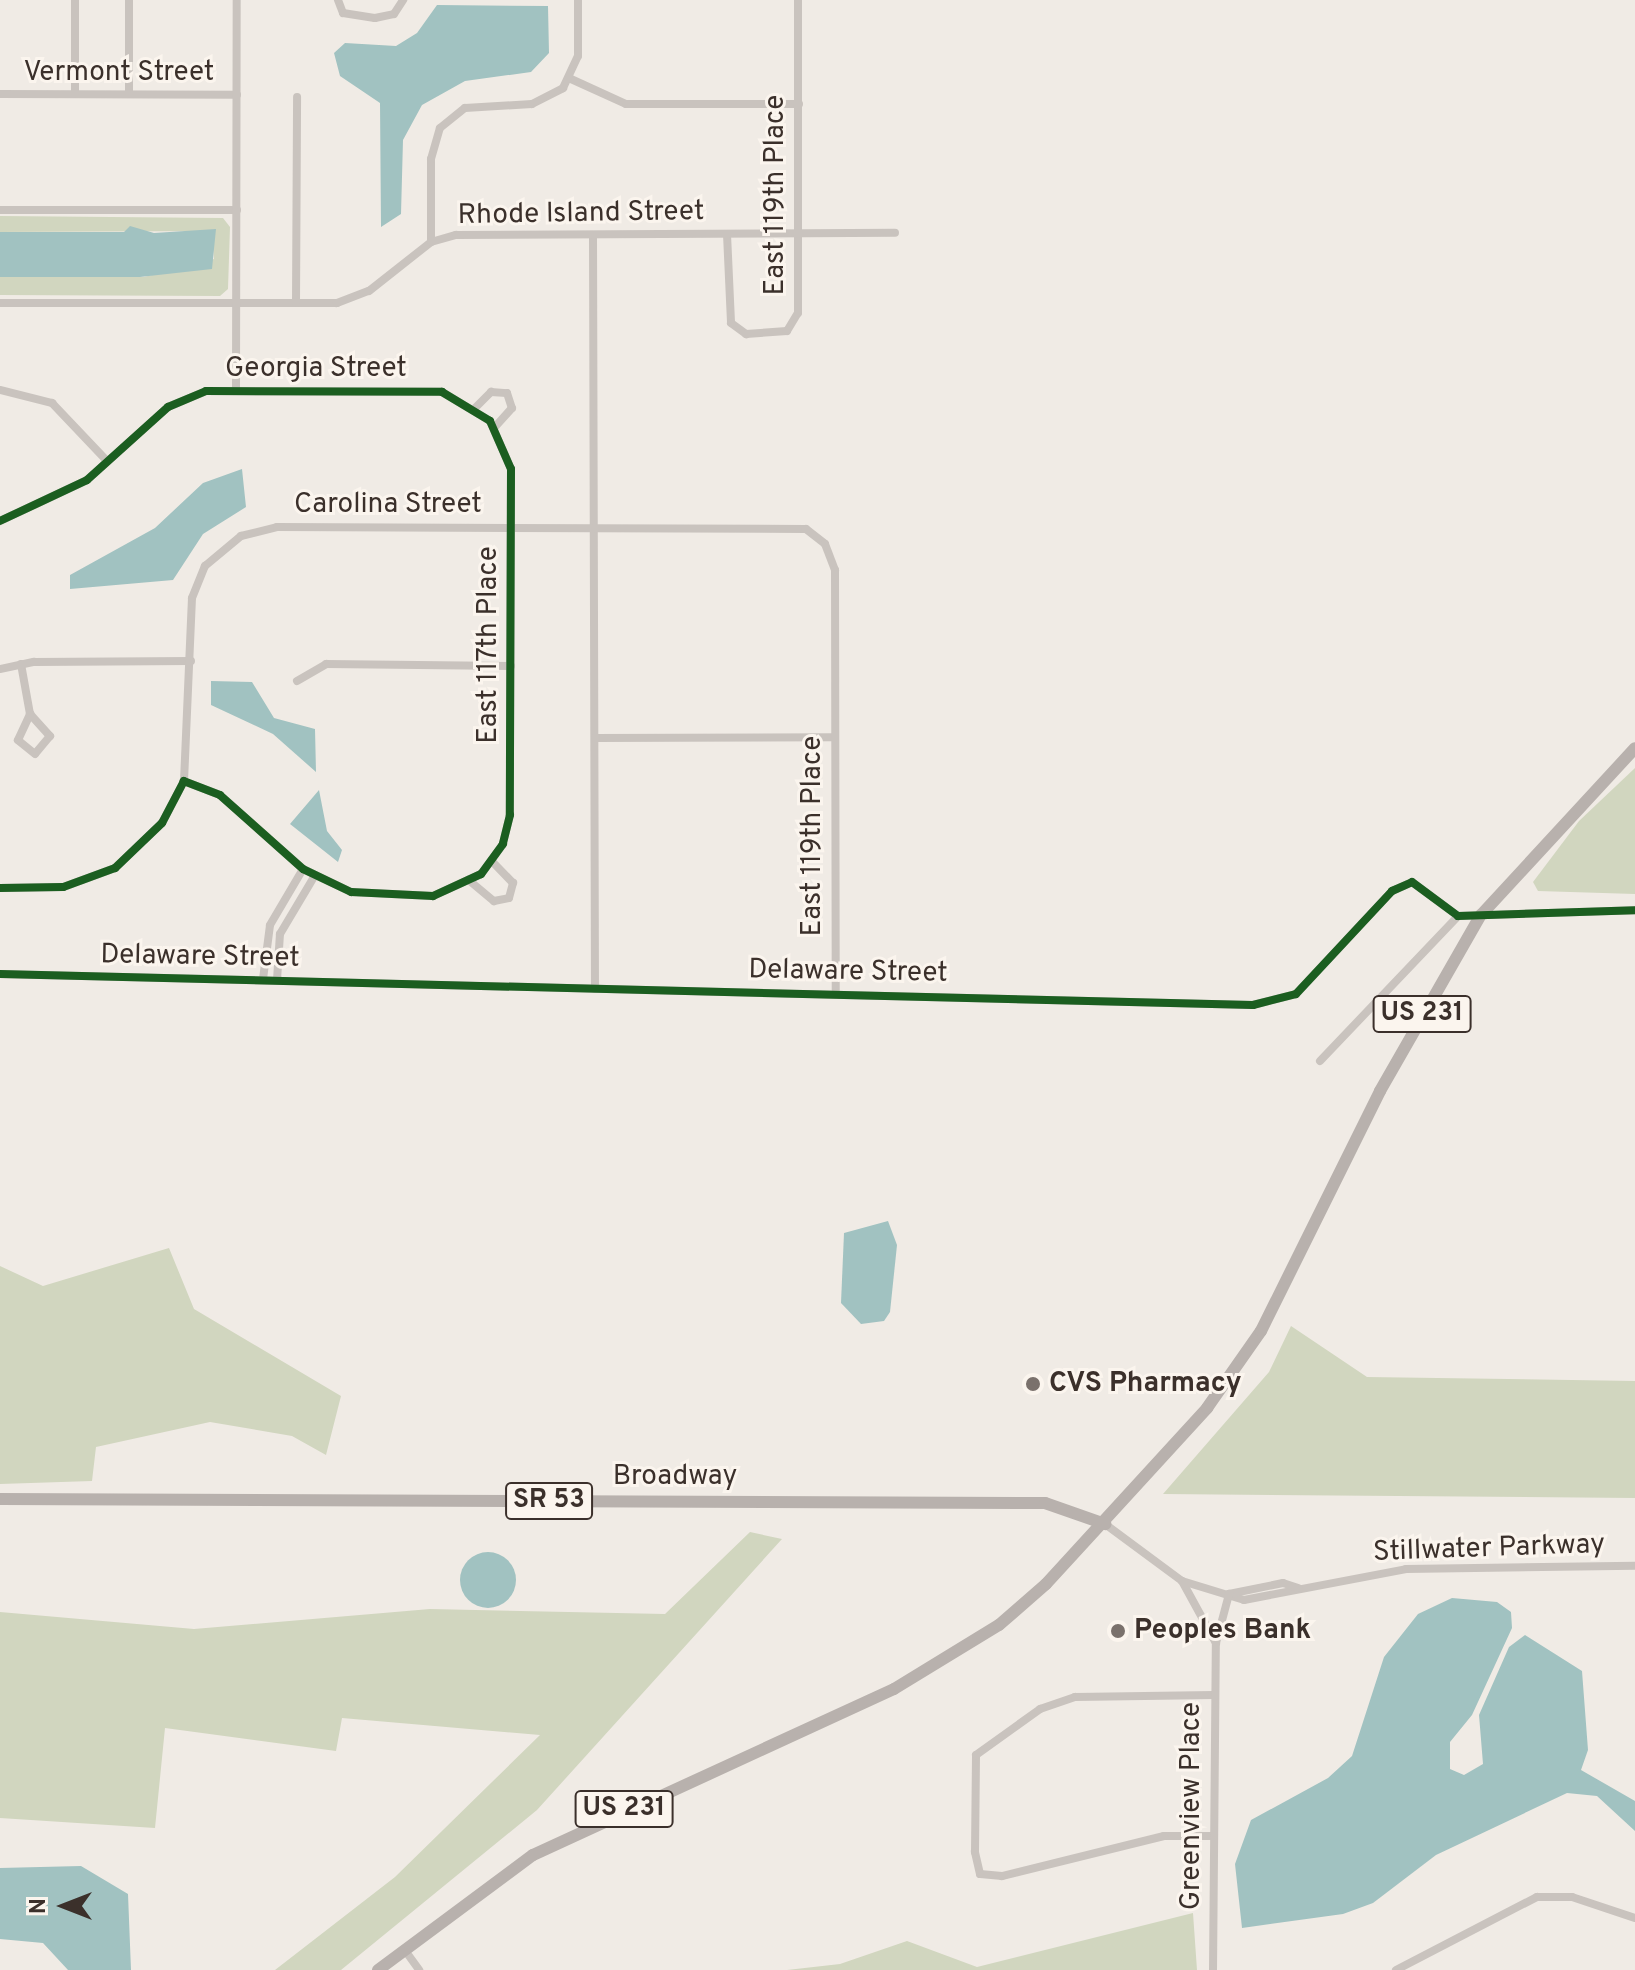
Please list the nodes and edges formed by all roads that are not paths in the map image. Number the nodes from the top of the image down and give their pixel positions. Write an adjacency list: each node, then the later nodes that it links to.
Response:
1 (75, 0): 10 (street)
2 (129, 0): 11 (street)
3 (237, 0): 12 (street)
4 (338, 0): 5 (street)
5 (403, 0)
6 (578, 0): 8 (street)
7 (798, 0): 14 (street, East 119th Place)
8 (571, 79): 14 (street); 21 (street)
9 (0, 94): 10 (street, Vermont Street)
10 (75, 94): 11 (street, Vermont Street)
11 (129, 94): 12 (street, Vermont Street)
12 (237, 95): 16 (street)
13 (297, 97): 24 (street)
14 (799, 104): 19 (street, East 119th Place)
15 (0, 210): 16 (street)
16 (237, 210): 23 (street)
17 (895, 233): 19 (street, Rhode Island Street)
18 (727, 234): 19 (street, Rhode Island Street); 19 (street, East 119th Place); 20 (street, Rhode Island Street)
19 (799, 234)
20 (593, 235): 21 (street, Rhode Island Street); 33 (street)
21 (431, 242): 24 (street, Rhode Island Street)
22 (0, 303): 23 (street, Rhode Island Street)
23 (237, 303): 24 (street, Rhode Island Street); 26 (street)
24 (296, 303)
25 (0, 390): 30 (street)
26 (236, 390): 27 (street, Georgia Street); 30 (street, Georgia Street)
27 (475, 408): 28 (street, Georgia Street); 28 (street)
28 (495, 427): 29 (street, Georgia Street)
29 (505, 446): 32 (street, East 117th Place)
30 (107, 461): 31 (street, Georgia Street)
31 (0, 521)
32 (511, 527): 33 (street, Carolina Street); 35 (street, Carolina Street); 37 (street, East 117th Place)
33 (594, 528): 34 (street, Carolina Street); 42 (street)
34 (820, 539): 41 (street, East 119th Place)
35 (191, 661): 36 (street); 44 (street)
36 (21, 664): 38 (street); 40 (street)
37 (511, 666): 39 (street); 45 (street, East 117th Place)
38 (0, 669)
39 (297, 681)
40 (30, 714): 40 (street)
41 (834, 737): 42 (street); 57 (street, East 119th Place)
42 (595, 738): 56 (street)
43 (1635, 748): 51 (main road, US 231)
44 (184, 781): 46 (street); 49 (street)
45 (492, 861): 48 (street); 48 (street)
46 (303, 869): 47 (street); 54 (street)
47 (314, 877): 48 (street); 55 (street)
48 (471, 882)
49 (0, 888)
50 (1635, 910): 51 (street)
51 (1481, 915): 52 (street); 60 (main road, US 231)
52 (1458, 916): 57 (street, Delaware Street); 58 (street)
53 (0, 974): 54 (street, Delaware Street)
54 (263, 979): 55 (street, Delaware Street)
55 (277, 980): 56 (street, Delaware Street)
56 (595, 989): 57 (street, Delaware Street)
57 (836, 994)
58 (1320, 1061)
59 (0, 1499): 60 (main road, Broadway / SR 53)
60 (1105, 1524): 62 (street, Stillwater Parkway); 68 (main road, US 231)
61 (1635, 1566): 63 (street, Stillwater Parkway)
62 (1182, 1581): 63 (street, Stillwater Parkway); 64 (street)
63 (1229, 1594): 64 (street, Greenview Place)
64 (1216, 1643): 65 (street, Greenview Place)
65 (1214, 1695): 66 (street, Greenview Place); 66 (street)
66 (1212, 1836): 71 (street, Greenview Place)
67 (1635, 1918): 72 (street)
68 (404, 1949): 69 (main road, US 231); 70 (street)
69 (378, 1970)
70 (419, 1970)
71 (1213, 1970)
72 (1396, 1970)

